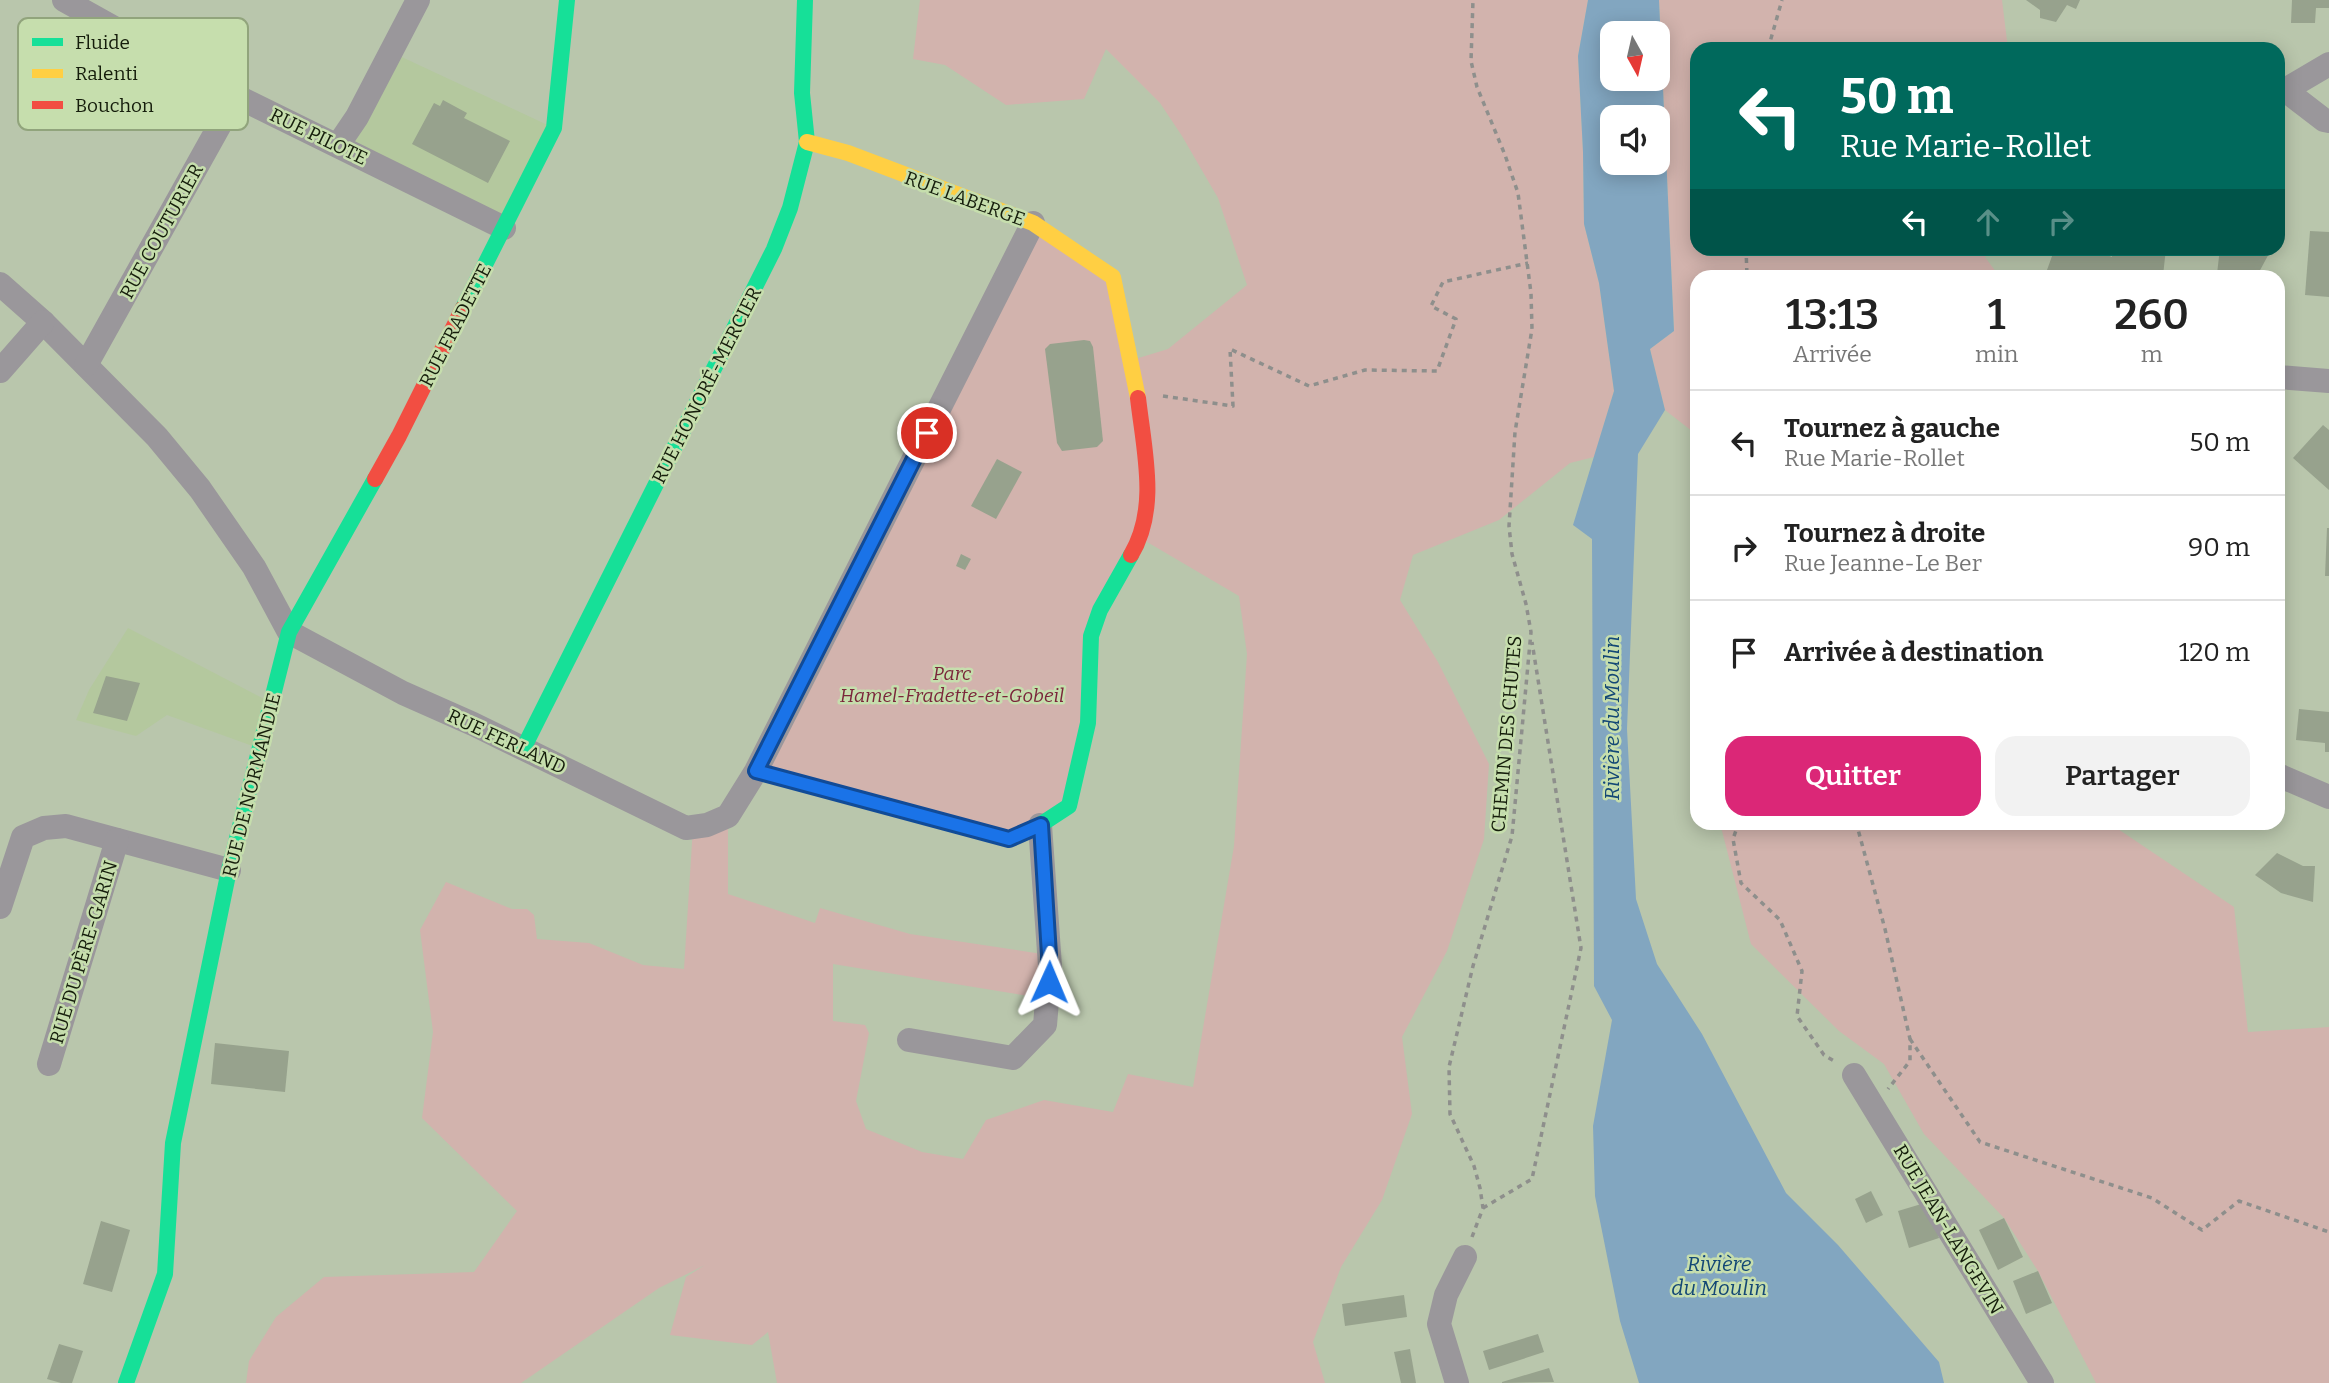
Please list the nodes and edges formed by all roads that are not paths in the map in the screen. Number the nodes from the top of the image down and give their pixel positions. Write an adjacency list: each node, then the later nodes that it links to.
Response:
1 (64, 0): 5 (street, RUE PILOTE)
2 (418, 0): 13 (street)
3 (567, 0): 15 (street, RUE FRADETTE)
4 (805, 0): 12 (street, RUE HONORÉ-MERCIER)
5 (96, 18)
6 (2329, 64): 7 (street)
7 (2285, 88)
8 (2285, 92): 10 (street)
9 (248, 102): 13 (street, RUE PILOTE)
10 (2329, 121)
11 (217, 130): 18 (street, RUE COUTURIER)
12 (807, 142): 14 (street, RUE LABERGE); 23 (street, RUE HONORÉ-MERCIER)
13 (338, 145): 15 (street, RUE PILOTE)
14 (1033, 223): 24 (street); 27 (street, RUE LABERGE)
15 (503, 228): 22 (street, RUE FRADETTE)
16 (0, 284): 17 (street)
17 (43, 322): 18 (street); 19 (street)
18 (86, 365): 22 (street)
19 (0, 371)
20 (2285, 378): 21 (street)
21 (2329, 381)
22 (289, 632): 23 (street, RUE FERLAND); 29 (street, RUE DE NORMANDIE)
23 (523, 749): 24 (street, RUE FERLAND)
24 (756, 771): 27 (street)
25 (2285, 778): 26 (street)
26 (2329, 797)
27 (1041, 825): 31 (street)
28 (117, 840): 29 (street); 30 (street); 32 (street, RUE DU PÈRE-GARIN)
29 (229, 870): 35 (street, RUE DE NORMANDIE)
30 (0, 907)
31 (909, 1040)
32 (49, 1064)
33 (1854, 1075): 37 (street, RUE JEAN-LANGEVIN)
34 (1465, 1257): 36 (street)
35 (126, 1383)
36 (1457, 1383)
37 (2042, 1383)

